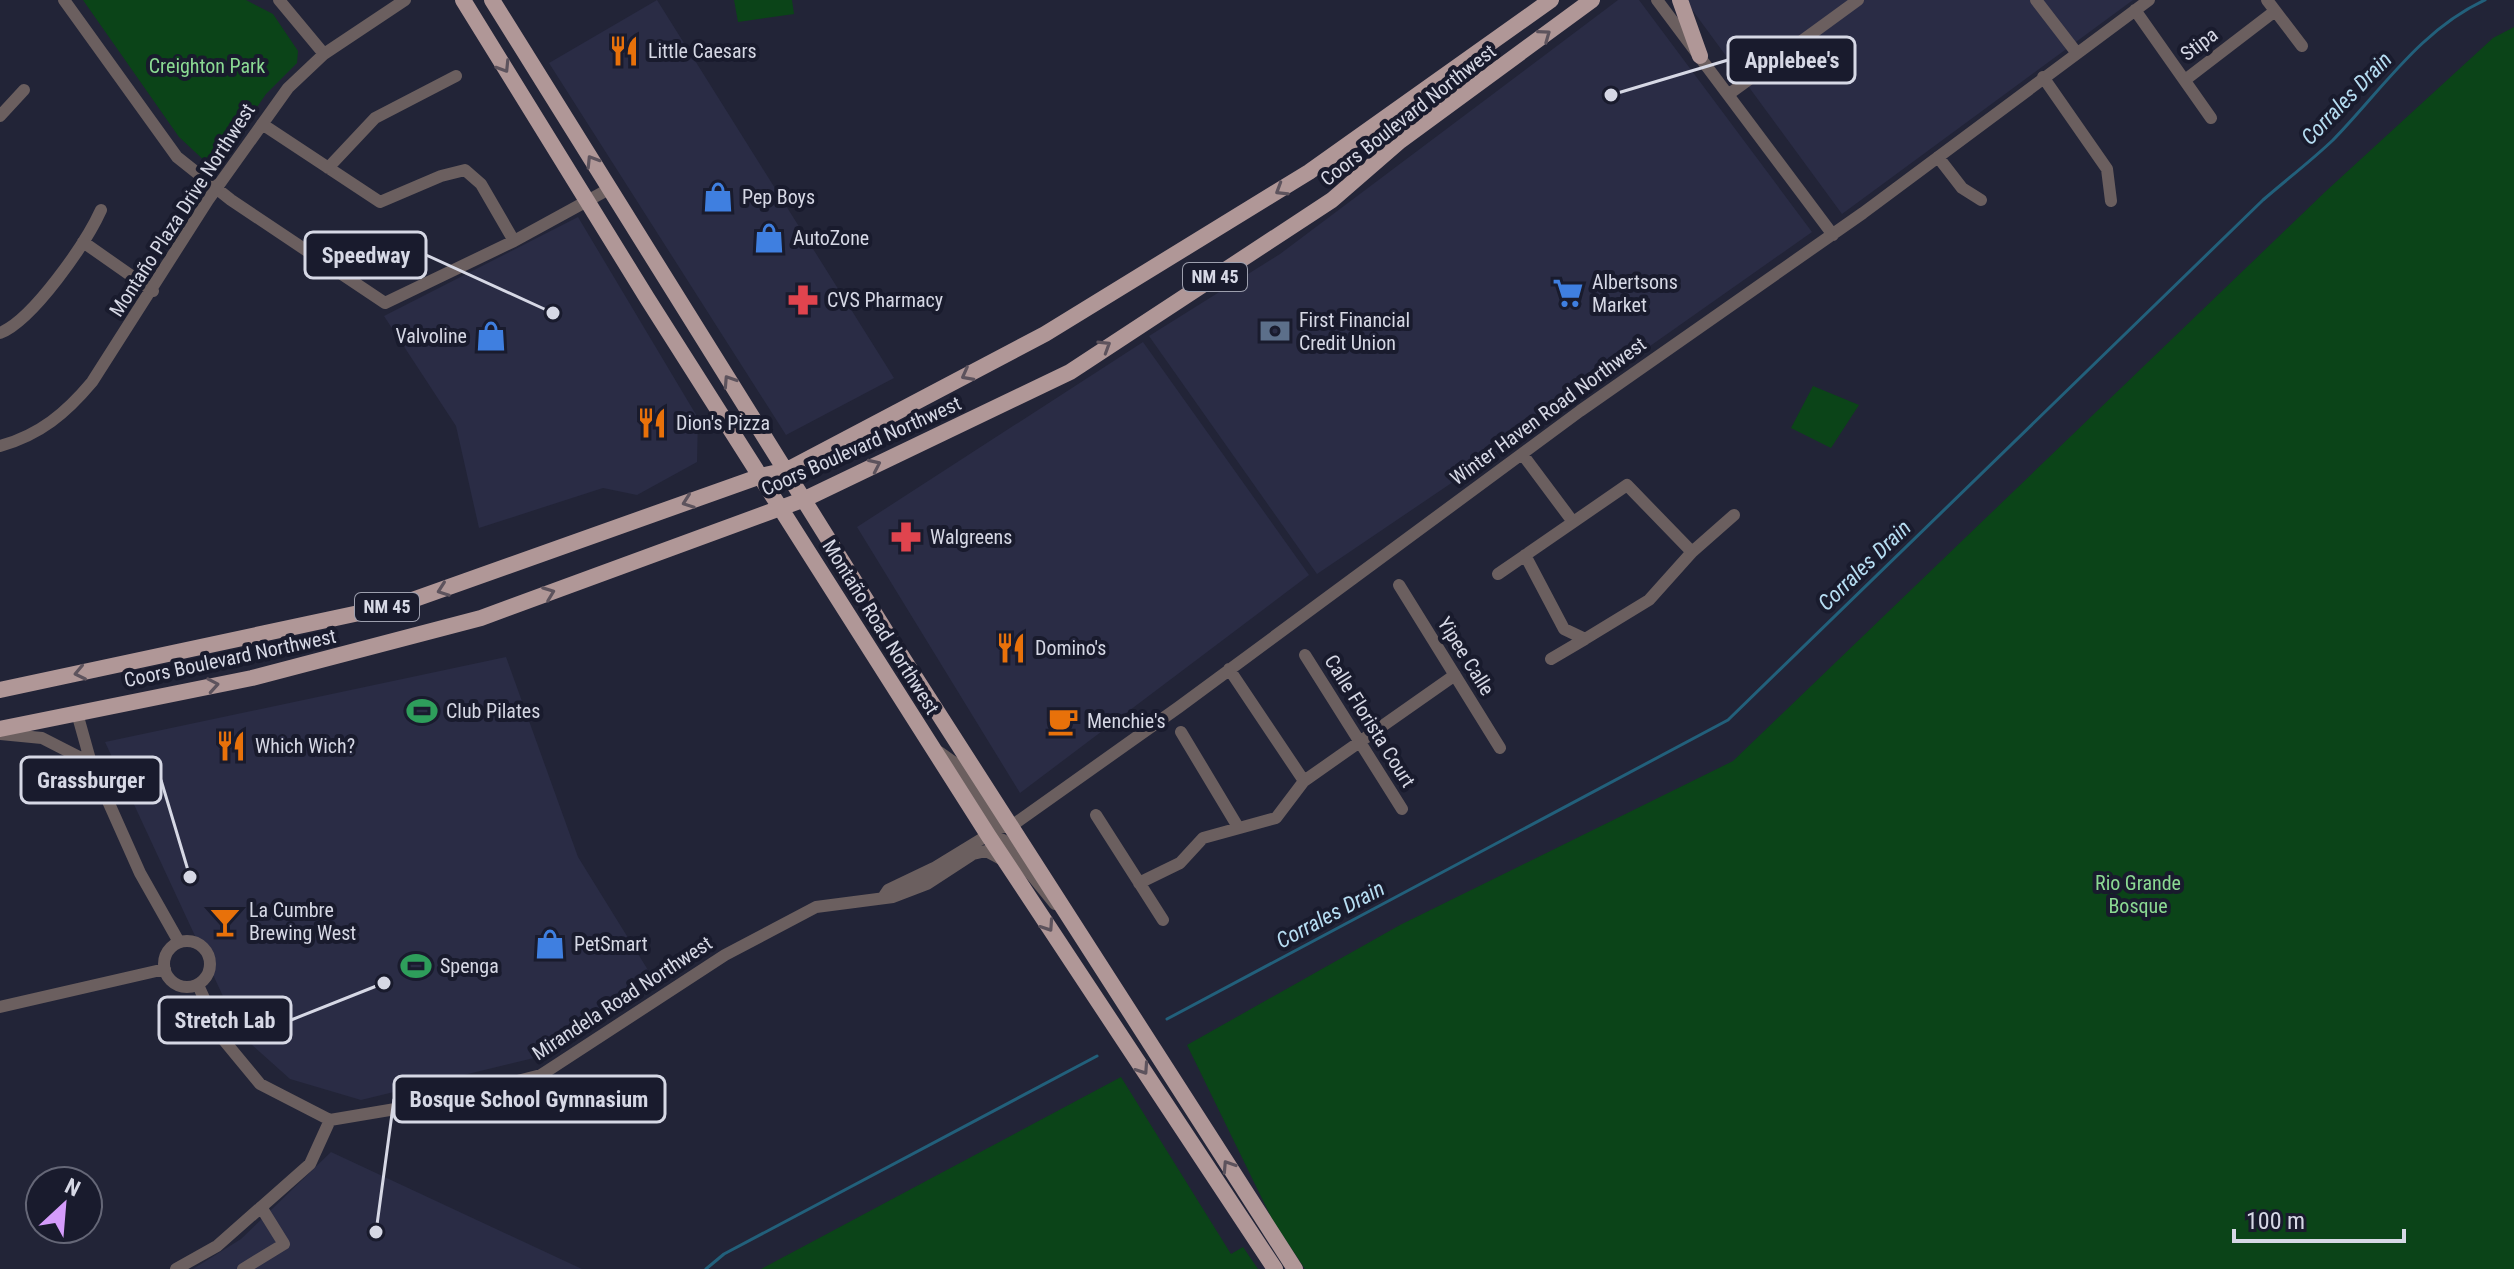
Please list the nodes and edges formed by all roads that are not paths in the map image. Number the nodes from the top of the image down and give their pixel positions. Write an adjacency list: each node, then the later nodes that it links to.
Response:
1 (64, 0): 17 (street)
2 (71, 0): 17 (street)
3 (279, 0): 20 (street)
4 (405, 0): 20 (street, Montaño Plaza Drive Northwest)
5 (463, 0): 35 (main road, Montaño Road Northwest, one-way to 35)
6 (492, 0): 32 (main road, Montaño Road Northwest, one-way to 6)
7 (1551, 0): 45 (main road, Coors Boulevard Northwest / NM 45, one-way to 45)
8 (1592, 0): 47 (main road, Coors Boulevard Northwest / NM 45, one-way to 8)
9 (1657, 0): 21 (street)
10 (1680, 0): 21 (main road)
11 (1858, 0): 26 (street)
12 (2036, 0): 19 (street)
13 (2149, 0): 15 (street, Winter Haven Road Northwest)
14 (2267, 0): 16 (street)
15 (2135, 10): 19 (street, Winter Haven Road Northwest); 24 (street)
16 (2275, 11): 18 (street); 24 (street, Stipa)
17 (82, 25): 33 (street)
18 (2302, 46)
19 (2076, 52): 23 (street, Winter Haven Road Northwest)
20 (324, 54): 29 (street, Montaño Plaza Drive Northwest)
21 (1700, 56): 26 (street)
22 (456, 76): 31 (street)
23 (2043, 77): 30 (street, Winter Haven Road Northwest); 36 (street)
24 (2185, 80): 28 (street)
25 (24, 90): 27 (street)
26 (1729, 94): 38 (street)
27 (0, 116)
28 (2211, 118)
29 (262, 124): 31 (street); 33 (street, Montaño Plaza Drive Northwest)
30 (1938, 157): 34 (street); 38 (street, Winter Haven Road Northwest)
31 (328, 168): 39 (street)
32 (609, 189): 35 (street); 45 (main road, Montaño Road Northwest, one-way to 32)
33 (216, 190): 39 (street); 41 (street, Montaño Plaza Drive Northwest)
34 (1981, 200)
35 (588, 201): 39 (street); 46 (main road, Montaño Road Northwest)
36 (2111, 201)
37 (101, 210): 40 (street)
38 (1833, 235): 44 (street, Winter Haven Road Northwest)
39 (514, 241)
40 (83, 242): 41 (street); 42 (street)
41 (153, 291): 43 (street, Montaño Plaza Drive Northwest)
42 (0, 333)
43 (0, 446)
44 (1523, 455): 50 (street); 58 (street, Winter Haven Road Northwest)
45 (787, 470): 46 (main road, Coors Boulevard Northwest / NM 45); 47 (main road, Montaño Road Northwest)
46 (761, 476): 48 (main road, Montaño Road Northwest); 60 (main road, Coors Boulevard Northwest / NM 45, one-way to 60)
47 (805, 499): 48 (main road, Coors Boulevard Northwest / NM 45); 71 (main road, Montaño Road Northwest)
48 (781, 506): 61 (main road, Coors Boulevard Northwest / NM 45, one-way to 48); 65 (main road, Montaño Road Northwest)
49 (1734, 515): 51 (street)
50 (1573, 522): 51 (street); 52 (street)
51 (1692, 552): 55 (street)
52 (1525, 555): 53 (street); 55 (street)
53 (1498, 574)
54 (1399, 585): 59 (street, Yipee Calle)
55 (1585, 639): 57 (street)
56 (1305, 655): 64 (street, Calle Florista Court)
57 (1551, 659)
58 (1229, 669): 68 (street); 71 (street, Winter Haven Road Northwest)
59 (1455, 675): 64 (street); 66 (street, Yipee Calle)
60 (0, 690)
61 (77, 713): 62 (main road, Coors Boulevard Northwest / NM 45); 67 (street)
62 (0, 732): 67 (street)
63 (1181, 732): 72 (street)
64 (1359, 740): 68 (street); 69 (street, Calle Florista Court)
65 (933, 748): 71 (street); 73 (main road, Montaño Road Northwest)
66 (1500, 748)
67 (91, 763): 79 (street)
68 (1304, 781): 72 (street)
69 (1402, 809)
70 (1096, 815): 75 (street)
71 (1010, 827): 77 (main road, Montaño Road Northwest)
72 (1238, 827): 75 (street)
73 (988, 835): 74 (main road, Montaño Road Northwest); 76 (street); 77 (street)
74 (1005, 861): 76 (street, Mirandela Road Northwest); 85 (main road, Montaño Road Northwest, one-way to 85)
75 (1139, 883): 78 (street)
76 (884, 896): 83 (street, Mirandela Road Northwest)
77 (1066, 916): 85 (main road, Montaño Road Northwest, one-way to 77)
78 (1163, 920)
79 (179, 942): 80 (street); 81 (street)
80 (165, 969): 81 (street); 82 (street)
81 (198, 985): 83 (street)
82 (0, 1007)
83 (330, 1120): 84 (street)
84 (261, 1207): 86 (street); 87 (street)
85 (1264, 1236): 88 (main road, Montaño Road Northwest); 89 (main road, Montaño Road Northwest)
86 (176, 1269)
87 (243, 1269)
88 (1275, 1269)
89 (1295, 1269)

